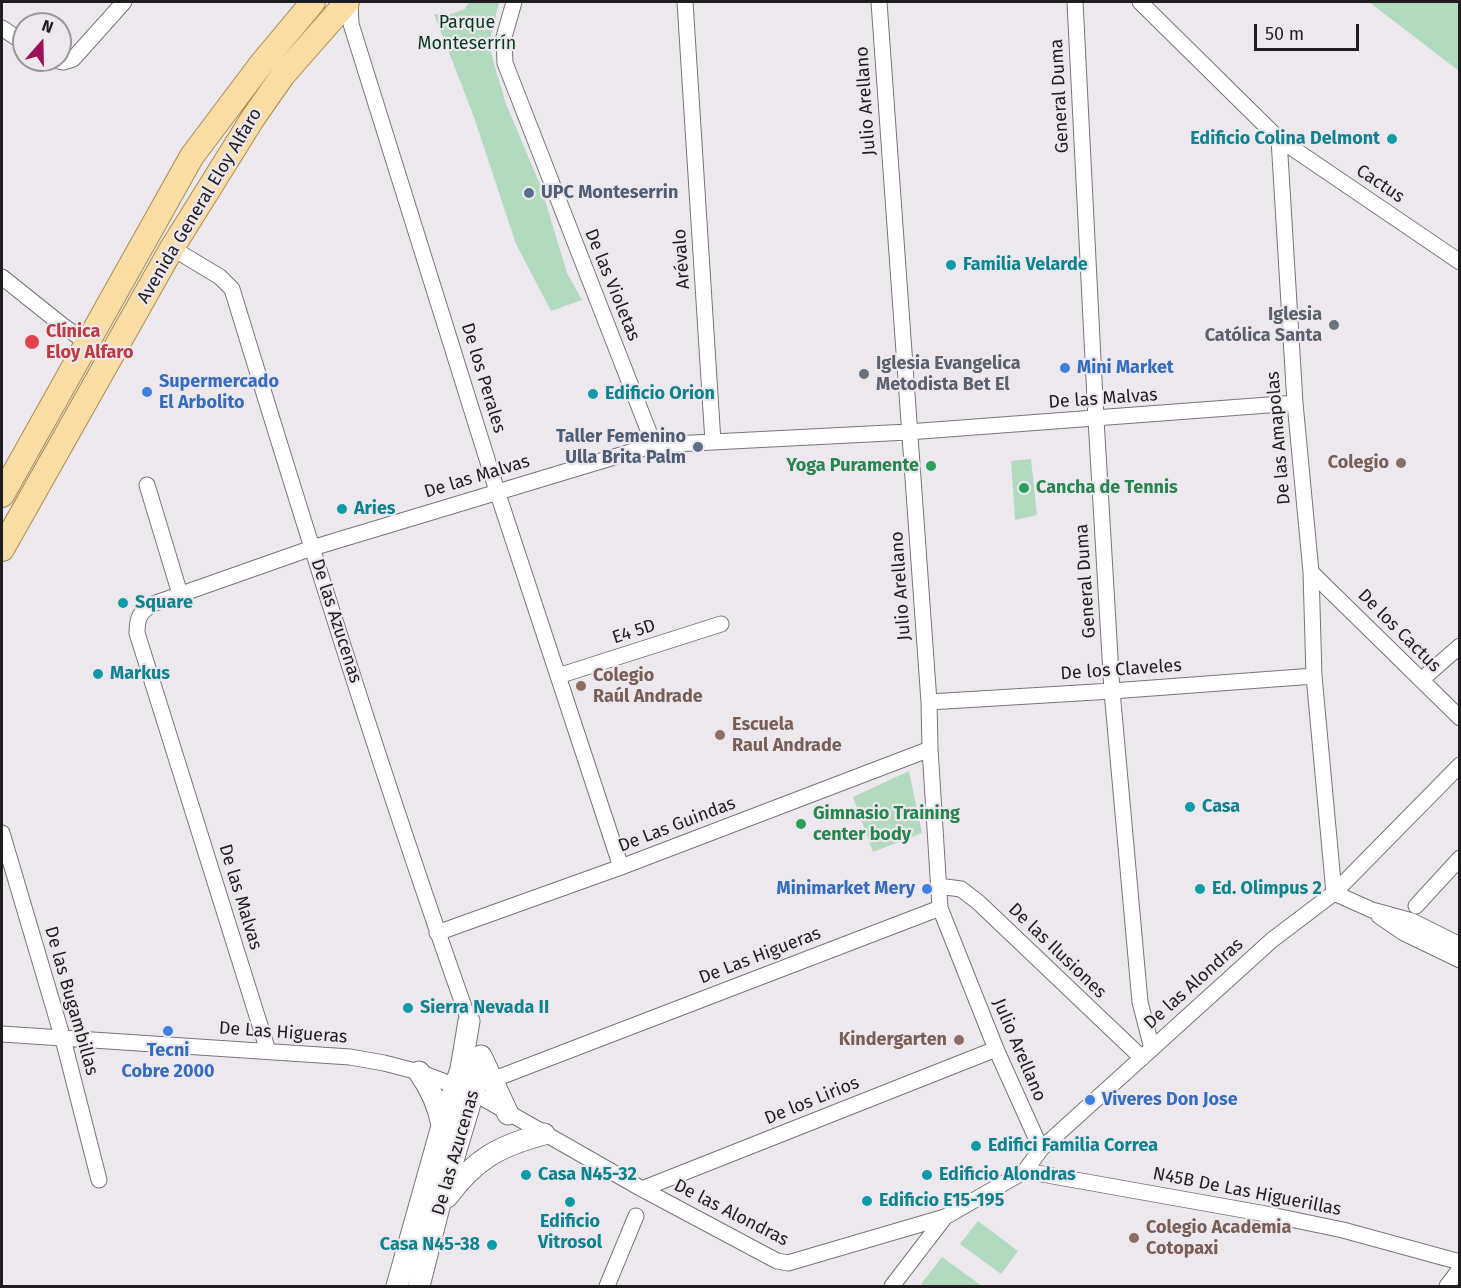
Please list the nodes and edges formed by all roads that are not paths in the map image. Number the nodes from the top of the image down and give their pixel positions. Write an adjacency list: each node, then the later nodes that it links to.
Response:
1 (124, 2): 9 (street)
2 (313, 2): 14 (main road, Avenida General Eloy Alfaro)
3 (349, 2): 11 (main road, Avenida General Eloy Alfaro); 22 (street, De los Perales)
4 (514, 2): 20 (street, De las Violetas)
5 (685, 2): 19 (street, Arévalo)
6 (879, 2): 18 (street, Julio Arellano)
7 (1075, 2): 17 (street, General Duma)
8 (1140, 2): 10 (street)
9 (72, 59)
10 (1280, 139): 12 (street, Cactus); 16 (street, De las Amapolas)
11 (172, 248): 15 (main road, Avenida General Eloy Alfaro); 24 (street, De las Azucenas)
12 (1460, 262)
13 (2, 277): 14 (street)
14 (86, 343): 15 (street); 23 (main road, Avenida General Eloy Alfaro)
15 (110, 359): 25 (main road, Avenida General Eloy Alfaro)
16 (1295, 403): 17 (street, De las Malvas); 26 (street, De las Amapolas)
17 (1095, 419): 18 (street, De las Malvas); 33 (street, General Duma)
18 (908, 432): 19 (street, De las Malvas); 34 (street, Julio Arellano)
19 (713, 442): 20 (street, De las Malvas)
20 (654, 445): 22 (street, De las Malvas)
21 (147, 484): 27 (street)
22 (497, 491): 24 (street, De las Malvas); 30 (street, De los Perales)
23 (2, 495)
24 (312, 548): 27 (street, De las Malvas); 46 (street, De las Azucenas)
25 (2, 549)
26 (1311, 572): 31 (street, De las Amapolas); 32 (street, De los Cactus)
27 (180, 594): 53 (street, De las Malvas)
28 (721, 624): 30 (street, E4 5D)
29 (1460, 646): 32 (street)
30 (558, 676): 40 (street, De los Perales)
31 (1314, 676): 33 (street, De los Claveles); 42 (street, De las Amapolas)
32 (1421, 680): 35 (street, De los Cactus)
33 (1112, 691): 34 (street, De los Claveles); 54 (street, General Duma)
34 (929, 702): 36 (street, Julio Arellano)
35 (1460, 718)
36 (930, 749): 40 (street, De Las Guindas); 41 (street, Julio Arellano)
37 (1460, 765): 42 (street, De las Alondras)
38 (2, 833): 51 (street, De las Bugambillas)
39 (1460, 858): 43 (street)
40 (621, 867): 46 (street, De Las Guindas)
41 (938, 886): 44 (street, Julio Arellano); 54 (street, De las Ilusiones)
42 (1334, 893): 45 (street); 54 (street, De las Alondras)
43 (1416, 906)
44 (940, 908): 52 (street, Julio Arellano); 57 (street, De Las Higueras)
45 (1372, 910): 47 (street); 48 (street)
46 (437, 933): 49 (street, De las Azucenas)
47 (1460, 945)
48 (1460, 960)
49 (469, 1022): 55 (street, De las Azucenas); 58 (street, De las Azucenas)
50 (2, 1034): 51 (street, De Las Higueras)
51 (63, 1039): 53 (street, De Las Higueras); 64 (street, De las Bugambillas)
52 (996, 1049): 62 (street, Julio Arellano); 65 (street, De los Lirios)
53 (268, 1051): 56 (street, De Las Higueras)
54 (1147, 1054): 62 (street, De las Alondras)
55 (483, 1060): 57 (street); 58 (street, De las Azucenas)
56 (419, 1071): 58 (street, De Las Higueras); 60 (street)
57 (492, 1080): 59 (street)
58 (465, 1089): 59 (street, De Las Higueras); 60 (street, De las Azucenas); 66 (street, De las Azucenas)
59 (508, 1114): 61 (street, De Las Higueras)
60 (442, 1126): 71 (street, De las Azucenas)
61 (544, 1134): 65 (street, De las Alondras); 66 (street)
62 (1041, 1149): 63 (street, De las Alondras)
63 (1025, 1171): 68 (street, De las Alondras); 69 (street, N45B De Las Higuerillas)
64 (99, 1180)
65 (642, 1189): 68 (street, De las Alondras)
66 (439, 1207): 72 (street, De las Azucenas)
67 (636, 1216): 73 (street)
68 (945, 1217): 74 (street, De las Alondras)
69 (1460, 1262)
70 (1460, 1269): 75 (street)
71 (397, 1287)
72 (419, 1287)
73 (607, 1287)
74 (892, 1287)
75 (1447, 1287)

